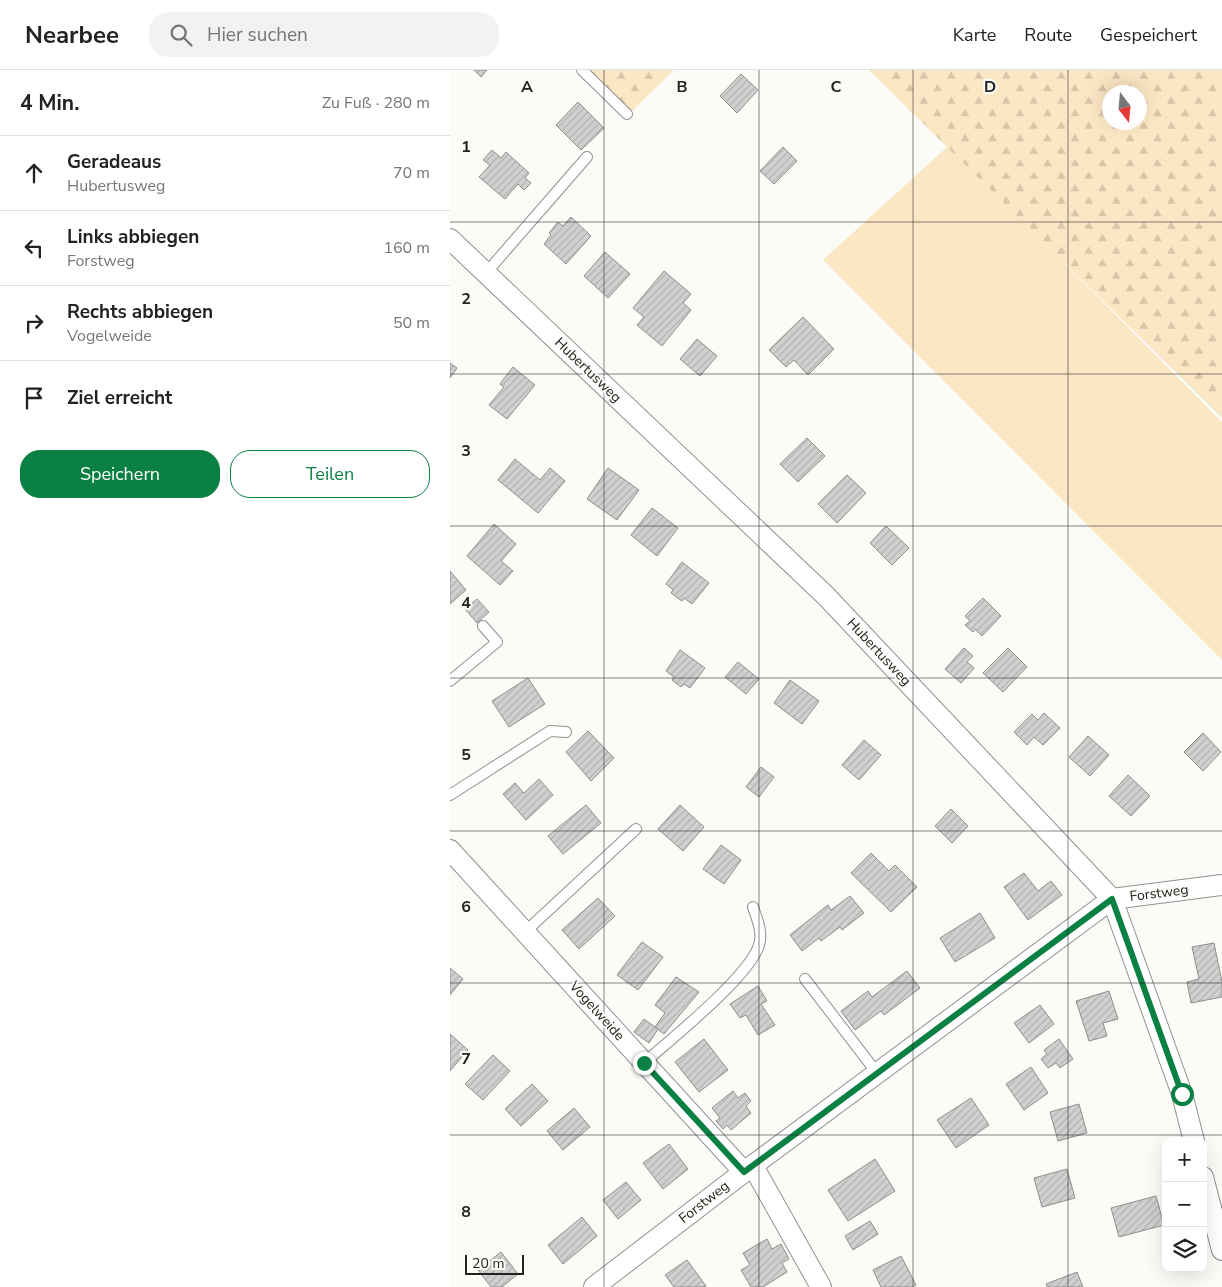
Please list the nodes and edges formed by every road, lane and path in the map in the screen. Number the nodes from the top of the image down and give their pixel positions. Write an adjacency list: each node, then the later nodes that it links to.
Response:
1 (582, 70): 2 (lane)
2 (626, 114)
3 (587, 157): 5 (lane)
4 (450, 240): 5 (street, Hubertusweg)
5 (486, 273): 13 (street, Hubertusweg)
6 (484, 626): 7 (lane)
7 (450, 681)
8 (566, 732): 9 (lane)
9 (450, 795)
10 (636, 829): 15 (lane)
11 (450, 850): 15 (street, Vogelweide)
12 (1222, 885): 13 (street, Forstweg)
13 (1112, 899): 18 (street, Forstweg); 19 (street, Hubertusweg)
14 (753, 907): 17 (lane)
15 (525, 932): 17 (street, Vogelweide)
16 (805, 978): 18 (lane)
17 (644, 1063): 20 (street, Vogelweide)
18 (877, 1073): 20 (street, Forstweg)
19 (1193, 1137)
20 (744, 1172): 23 (street, Forstweg); 24 (street, Vogelweide)
21 (1204, 1182): 22 (street)
22 (1222, 1250)
23 (594, 1287)
24 (821, 1287)

